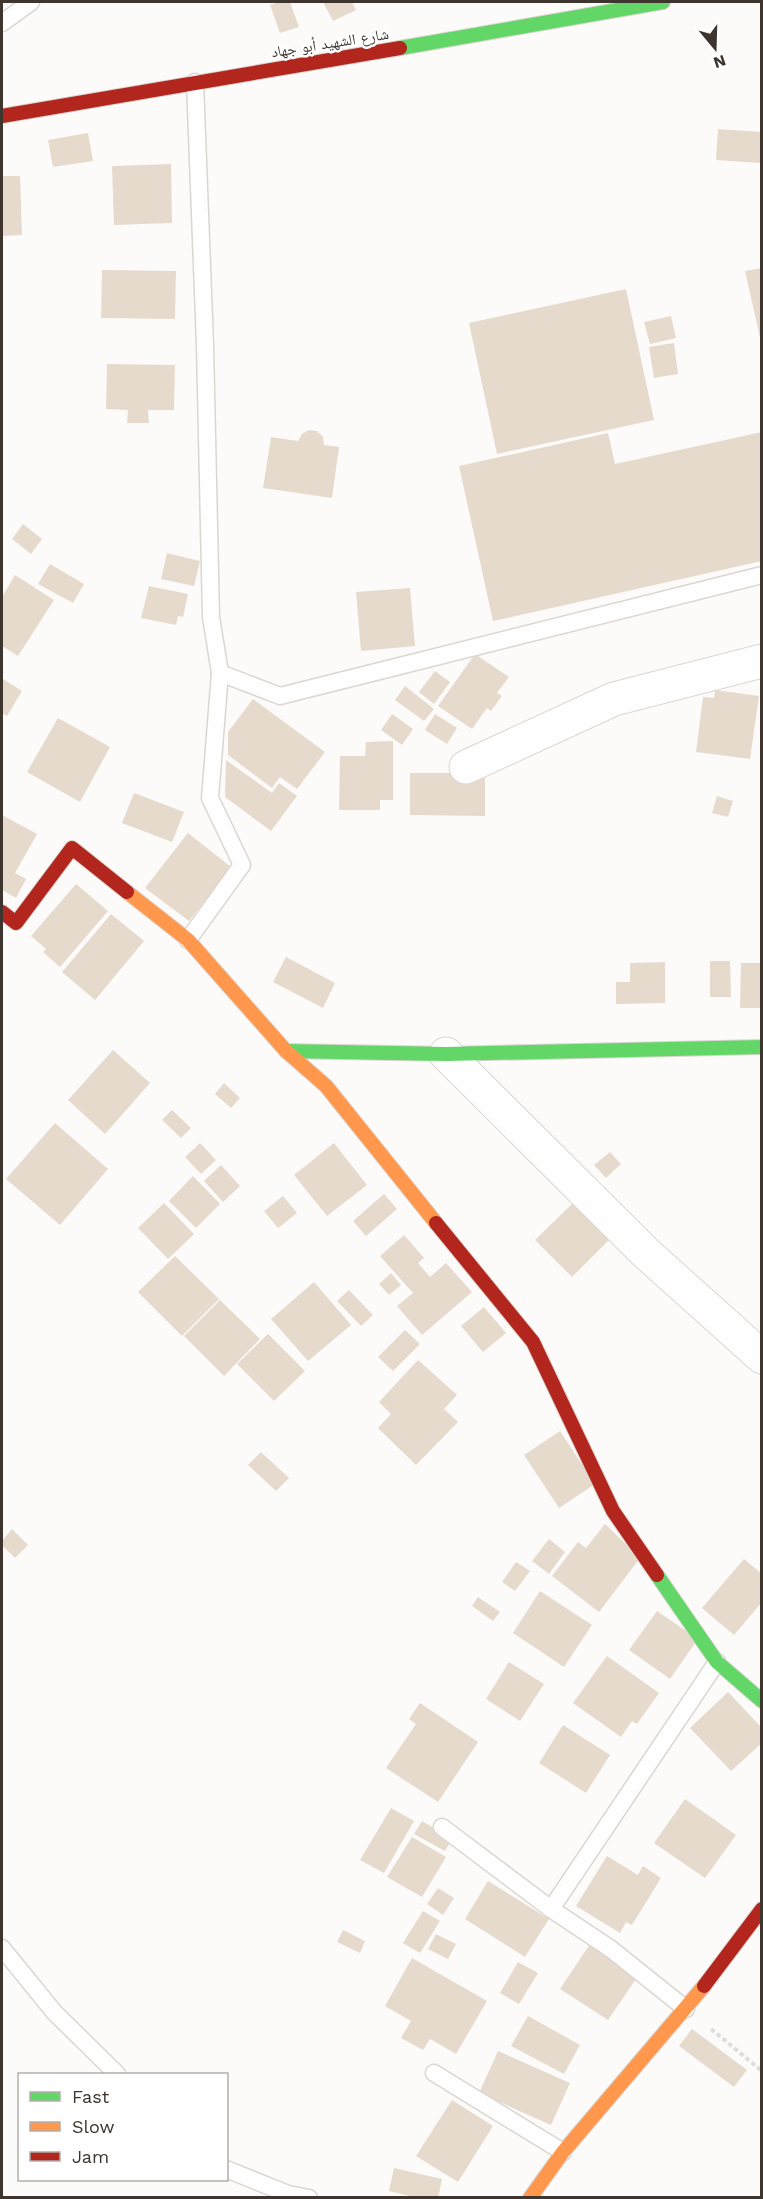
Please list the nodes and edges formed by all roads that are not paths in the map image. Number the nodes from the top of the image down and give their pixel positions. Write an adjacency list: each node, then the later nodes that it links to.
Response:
1 (31, 2): 3 (lane)
2 (663, 2): 4 (street, شارع الشهيد أبو جهاد)
3 (2, 23)
4 (195, 82): 5 (street, شارع الشهيد أبو جهاد); 8 (lane)
5 (2, 116)
6 (762, 575): 8 (lane)
7 (762, 661): 9 (street)
8 (220, 673): 11 (lane)
9 (466, 767)
10 (2, 912): 11 (street)
11 (188, 940): 13 (street)
12 (762, 1047): 14 (street)
13 (286, 1051): 14 (street); 16 (street)
14 (446, 1054): 15 (street)
15 (762, 1357)
16 (717, 1662): 17 (street); 19 (lane)
17 (762, 1701)
18 (442, 1827): 19 (lane)
19 (551, 1909): 22 (lane)
20 (762, 1909): 22 (street)
21 (2, 1947): 23 (lane)
22 (686, 2009): 25 (street)
23 (116, 2073)
24 (434, 2073): 25 (lane)
25 (562, 2152): 29 (street)
26 (228, 2170): 27 (lane)
27 (287, 2196): 28 (lane)
28 (309, 2198)
29 (531, 2198)

